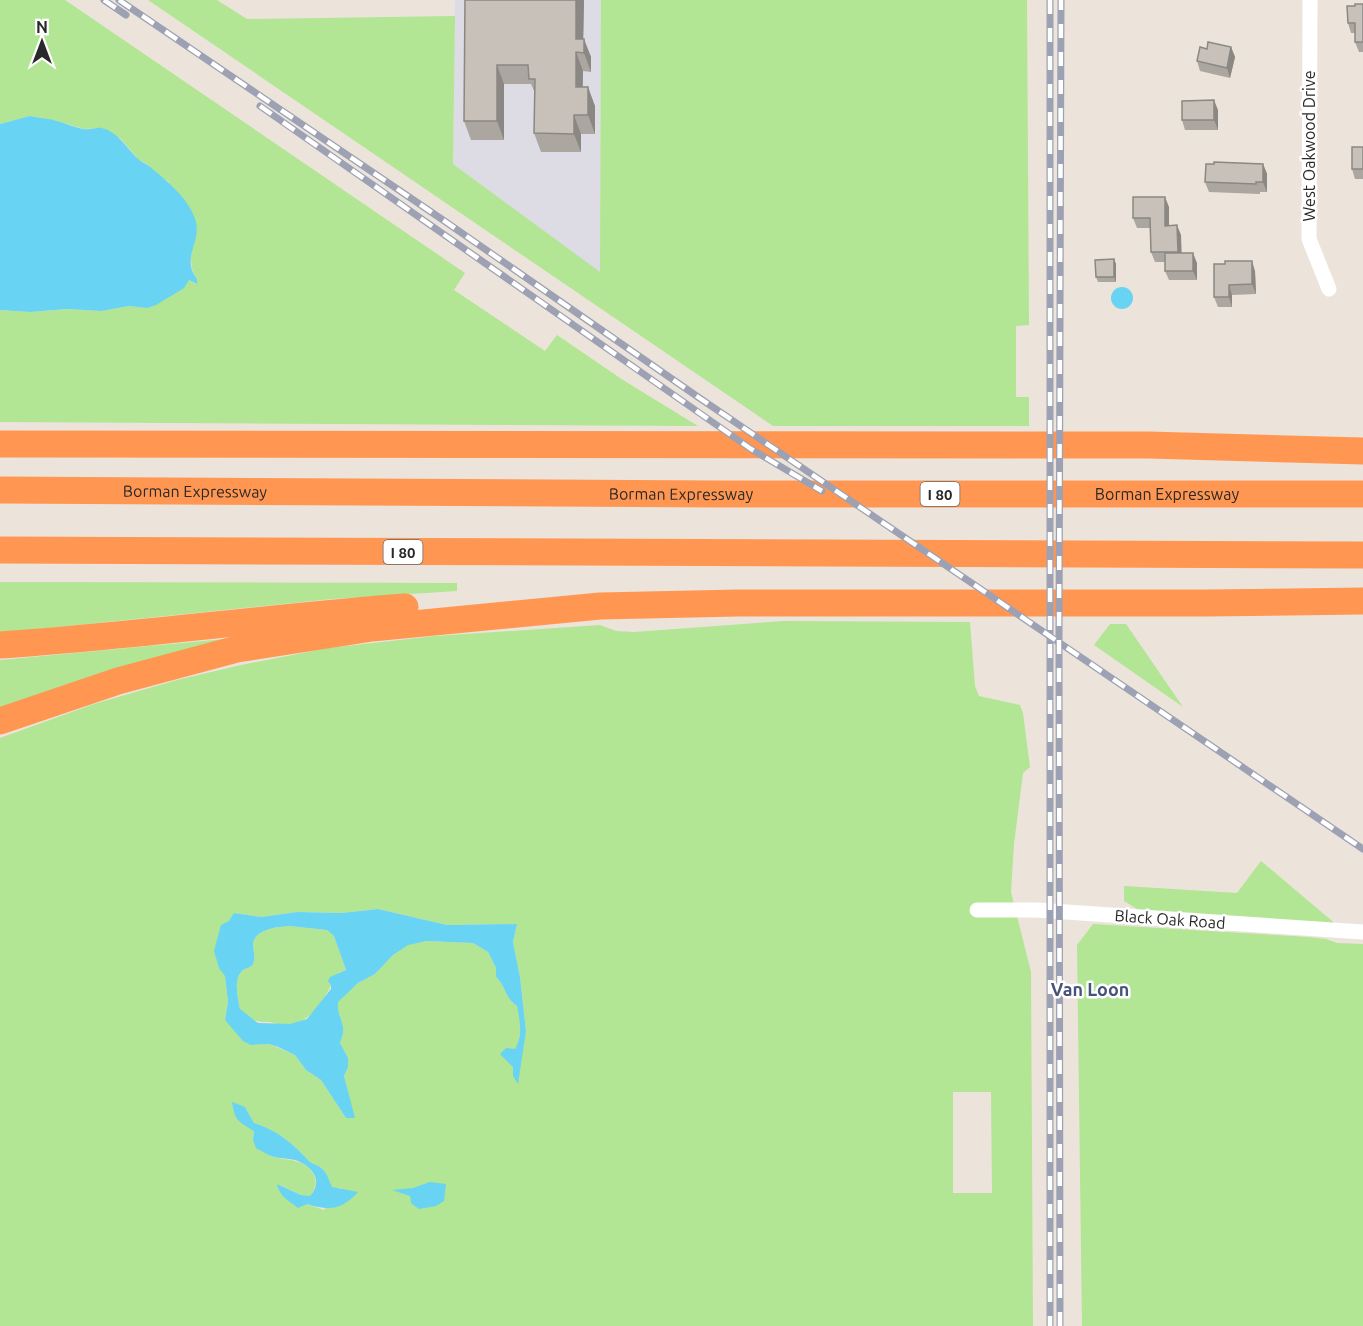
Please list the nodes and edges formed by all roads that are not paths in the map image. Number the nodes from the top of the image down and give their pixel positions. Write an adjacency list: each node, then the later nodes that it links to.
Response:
1 (1310, 0): 2 (street, West Oakwood Drive)
2 (1329, 289)
3 (0, 444): 4 (highway)
4 (1363, 451)
5 (0, 490): 6 (highway, Borman Expressway / I 80)
6 (1363, 494)
7 (0, 550): 8 (highway, I 80)
8 (1363, 555)
9 (1363, 601): 10 (highway)
10 (600, 606): 11 (highway); 12 (highway)
11 (0, 645)
12 (0, 722)
13 (977, 910): 14 (street, Black Oak Road)
14 (1363, 932)

